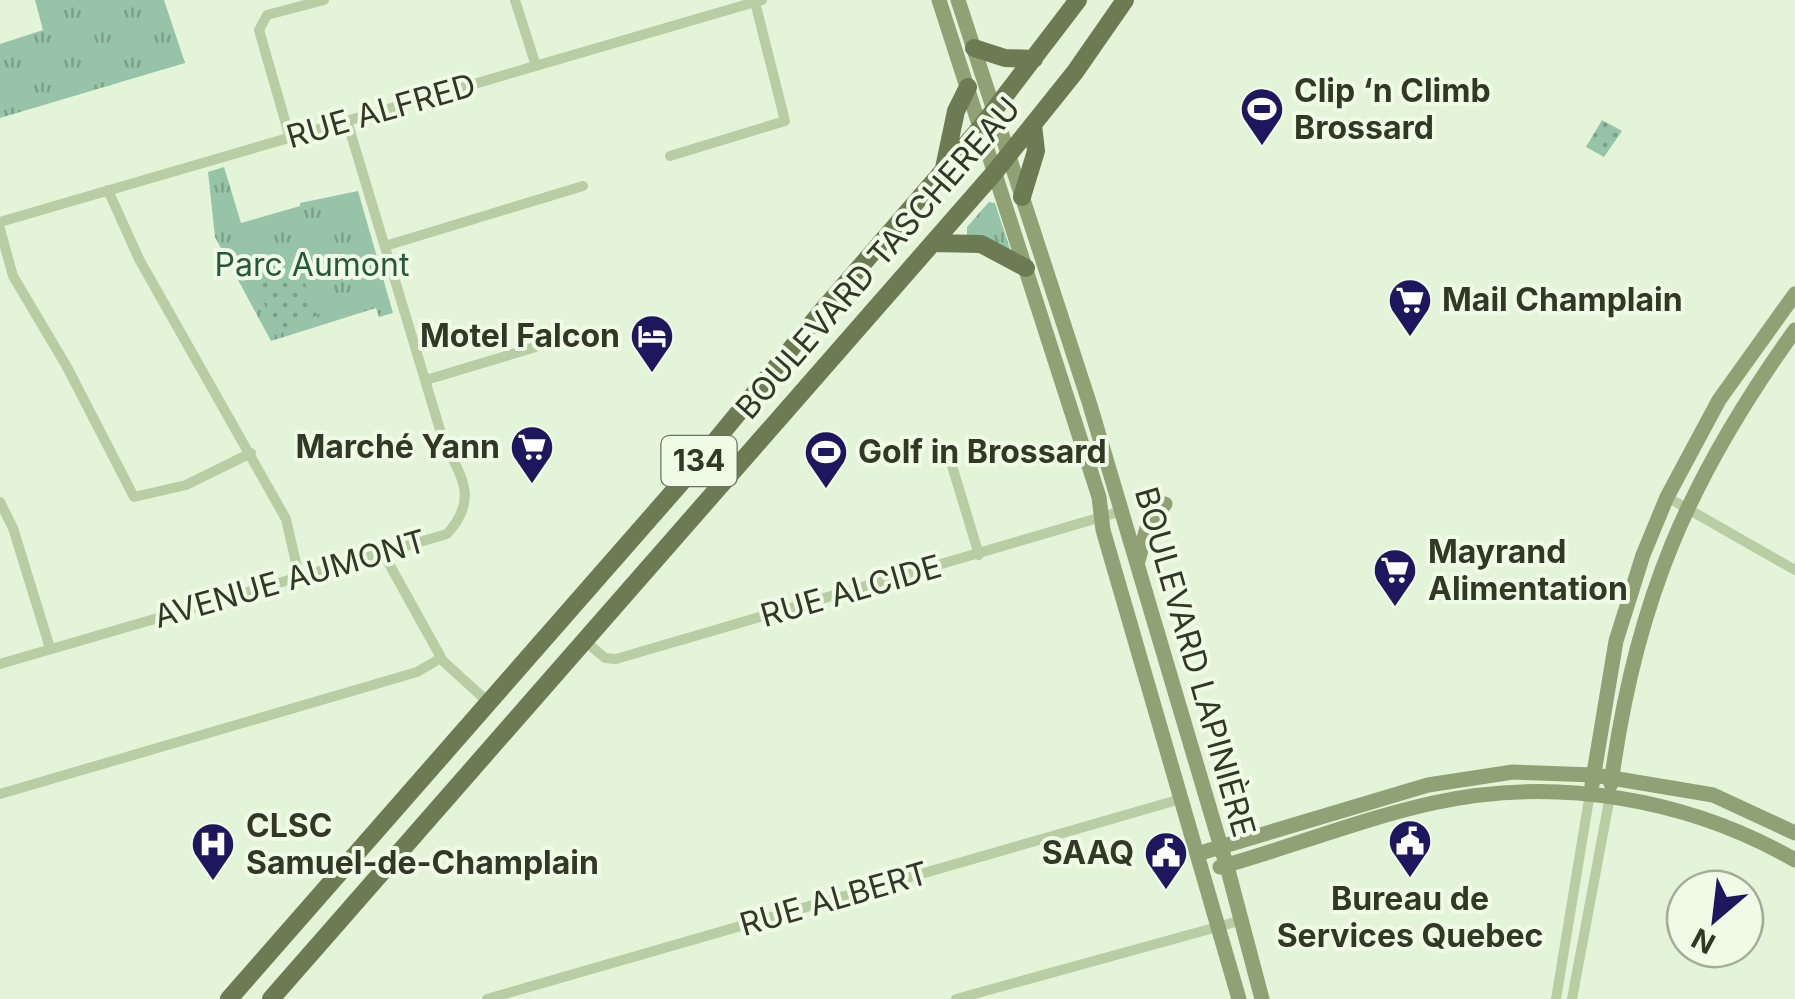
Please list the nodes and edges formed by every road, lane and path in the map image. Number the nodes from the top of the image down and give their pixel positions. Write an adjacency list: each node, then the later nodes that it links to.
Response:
1 (324, 0): 16 (street)
2 (515, 0): 10 (street)
3 (939, 0): 11 (street, BOULEVARD LAPINIÈRE)
4 (958, 0): 8 (street, BOULEVARD LAPINIÈRE)
5 (1078, 0): 9 (main road, BOULEVARD TASCHEREAU / 134)
6 (1125, 0): 14 (main road, BOULEVARD TASCHEREAU / 134)
7 (758, 1): 10 (street, RUE ALFRED); 18 (street)
8 (974, 48): 9 (main road); 12 (street, BOULEVARD LAPINIÈRE)
9 (1034, 60): 12 (main road, BOULEVARD TASCHEREAU / 134)
10 (536, 66): 13 (street, RUE ALFRED)
11 (968, 87): 15 (street, BOULEVARD LAPINIÈRE); 19 (main road)
12 (995, 109): 15 (main road, BOULEVARD TASCHEREAU / 134); 17 (street, BOULEVARD LAPINIÈRE)
13 (347, 121): 16 (street, RUE ALFRED); 26 (street, AVENUE AUMONT)
14 (1033, 126): 17 (main road, BOULEVARD TASCHEREAU / 134); 23 (main road)
15 (981, 127): 19 (main road, BOULEVARD TASCHEREAU / 134); 20 (street, BOULEVARD LAPINIÈRE)
16 (290, 138): 22 (street, RUE ALFRED)
17 (1009, 155): 20 (main road, BOULEVARD TASCHEREAU / 134); 23 (street, BOULEVARD LAPINIÈRE)
18 (670, 156)
19 (944, 169): 51 (main road, BOULEVARD TASCHEREAU / 134)
20 (994, 173): 25 (main road, BOULEVARD TASCHEREAU / 134); 27 (street, BOULEVARD LAPINIÈRE)
21 (583, 186): 26 (street)
22 (108, 190): 24 (street, RUE ALFRED); 32 (street)
23 (1022, 197): 38 (street, BOULEVARD LAPINIÈRE)
24 (0, 225): 32 (street)
25 (933, 243): 27 (main road); 47 (main road, BOULEVARD TASCHEREAU / 134)
26 (385, 246): 31 (street, AVENUE AUMONT)
27 (1026, 268): 39 (street, BOULEVARD LAPINIÈRE)
28 (1795, 294): 34 (street)
29 (1795, 330): 37 (street)
30 (559, 340): 31 (street)
31 (426, 380): 40 (street, AVENUE AUMONT)
32 (251, 453): 46 (street)
33 (950, 459): 41 (street)
34 (1667, 497): 37 (street); 42 (street)
35 (0, 502): 48 (street)
36 (1165, 504): 44 (street)
37 (1687, 506): 43 (street); 45 (street)
38 (1122, 512): 39 (street, RUE ALCIDE); 44 (street, BOULEVARD LAPINIÈRE)
39 (1102, 518): 41 (street, RUE ALCIDE); 57 (street, BOULEVARD LAPINIÈRE)
40 (383, 553): 46 (street, AVENUE AUMONT); 49 (street)
41 (979, 554): 47 (street, RUE ALCIDE)
42 (1643, 555): 43 (street); 52 (street)
43 (1662, 562): 53 (street)
44 (1138, 564): 59 (street, BOULEVARD LAPINIÈRE)
45 (1795, 570)
46 (300, 576): 48 (street, AVENUE AUMONT)
47 (585, 641): 67 (main road, BOULEVARD TASCHEREAU / 134)
48 (50, 648): 50 (street, AVENUE AUMONT)
49 (441, 658): 51 (street); 54 (street)
50 (0, 664)
51 (488, 702): 66 (main road, BOULEVARD TASCHEREAU / 134)
52 (1594, 775): 53 (street); 55 (street); 59 (street)
53 (1612, 778): 56 (street); 58 (street)
54 (0, 794)
55 (1590, 794): 56 (street); 62 (street); 72 (street)
56 (1610, 796): 61 (street); 73 (street)
57 (1180, 799): 60 (street, BOULEVARD LAPINIÈRE); 68 (street, RUE ALBERT)
58 (1795, 833)
59 (1221, 847): 60 (street); 62 (street, BOULEVARD LAPINIÈRE)
60 (1196, 854): 63 (street, BOULEVARD LAPINIÈRE)
61 (1795, 860)
62 (1226, 865): 63 (street); 64 (street, BOULEVARD LAPINIÈRE)
63 (1202, 872): 65 (street, BOULEVARD LAPINIÈRE)
64 (1239, 921): 65 (street); 71 (street, BOULEVARD LAPINIÈRE)
65 (1218, 927): 69 (street); 70 (street, BOULEVARD LAPINIÈRE)
66 (228, 999)
67 (271, 999)
68 (487, 999)
69 (956, 999)
70 (1239, 999)
71 (1262, 999)
72 (1556, 999)
73 (1572, 999)

